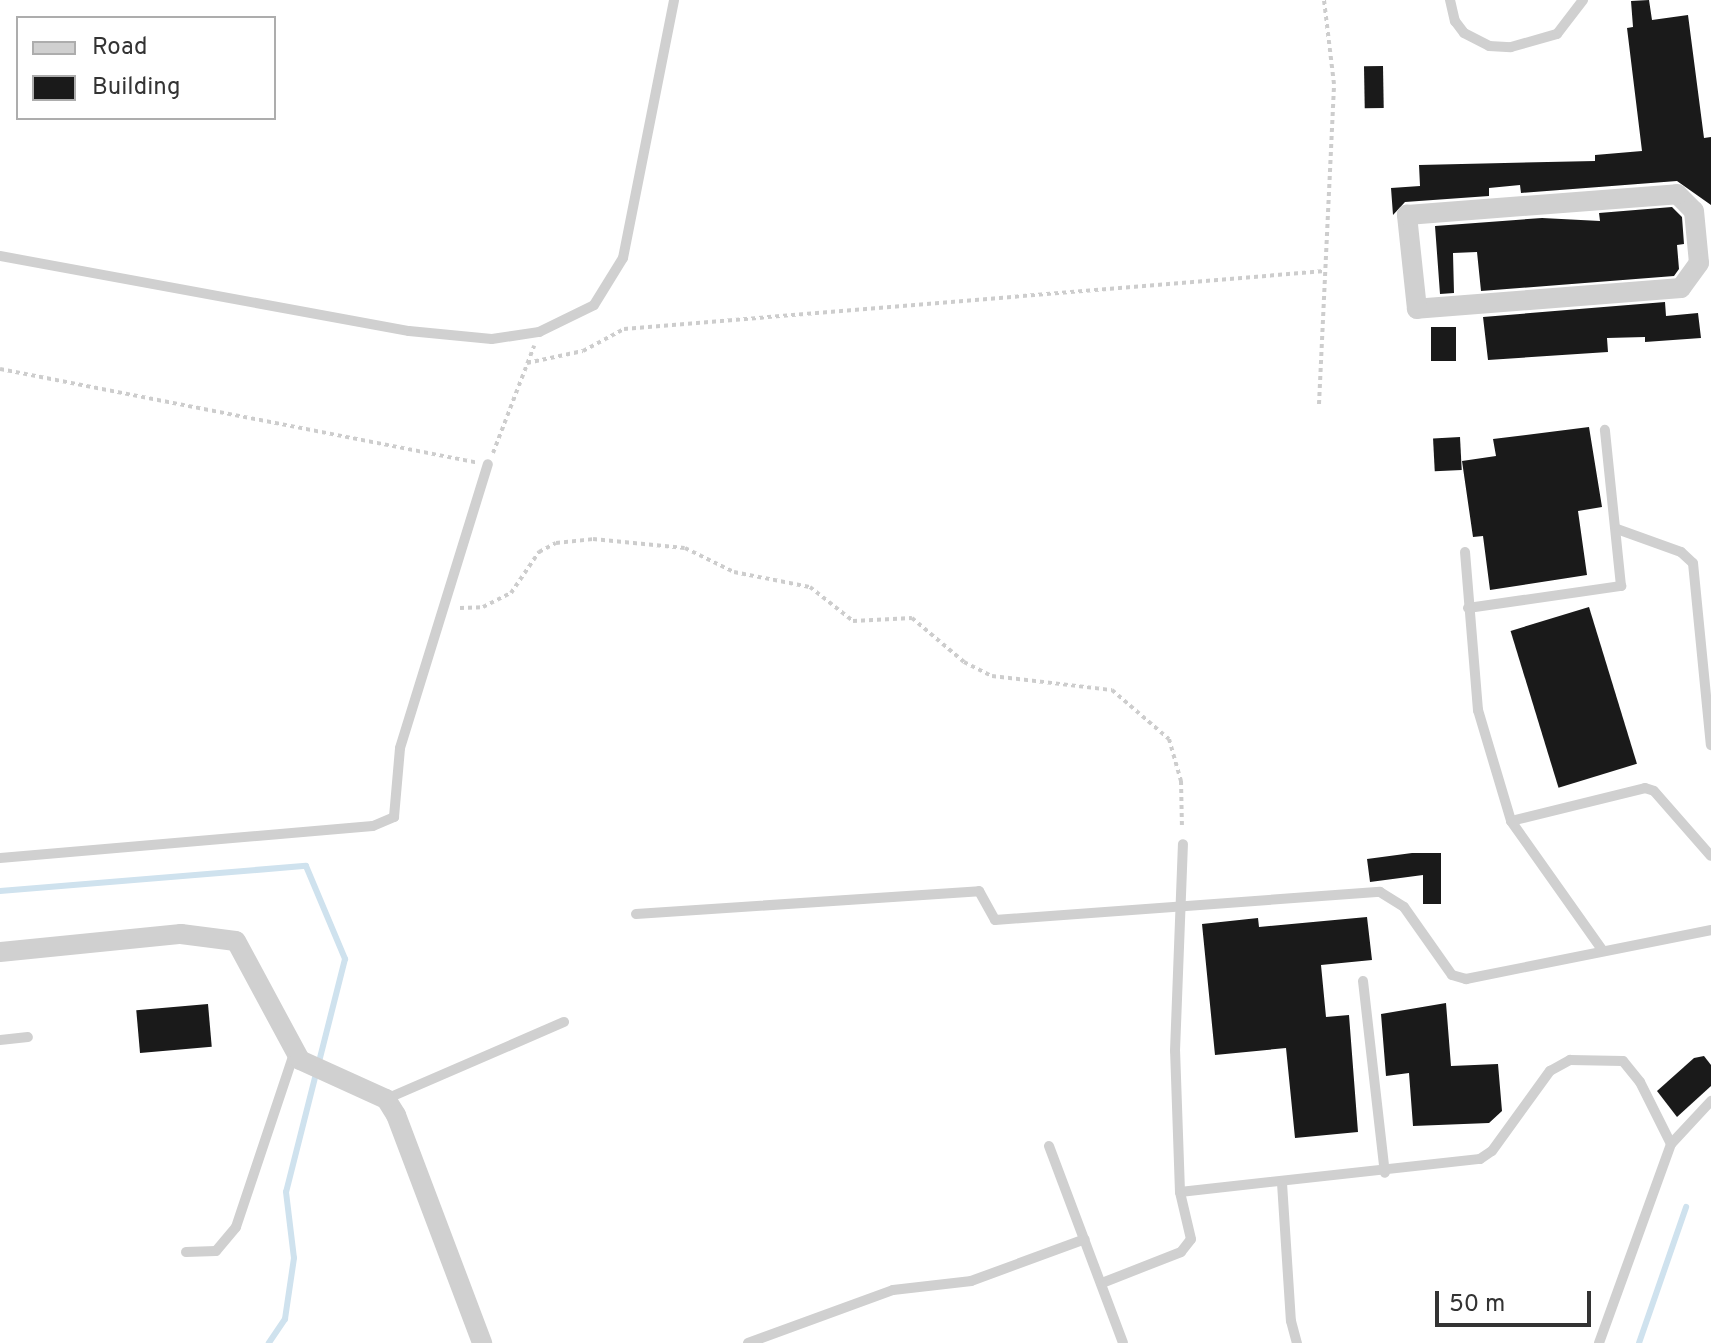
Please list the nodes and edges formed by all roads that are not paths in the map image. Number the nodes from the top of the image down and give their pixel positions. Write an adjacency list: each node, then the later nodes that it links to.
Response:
1 (674, 0): 5 (lane)
2 (1450, 0): 3 (lane)
3 (1583, 0)
4 (1702, 209): 6 (street); 6 (street)
5 (0, 256)
6 (1705, 266)
7 (1605, 430): 9 (lane)
8 (488, 464): 16 (lane)
9 (1617, 529): 11 (lane); 12 (lane)
10 (1465, 552): 11 (lane)
11 (1468, 608): 13 (lane)
12 (1711, 745)
13 (1511, 821): 15 (lane); 20 (lane)
14 (1183, 844): 17 (lane)
15 (1711, 856)
16 (0, 858)
17 (1178, 907): 18 (lane); 20 (lane); 33 (lane)
18 (636, 914)
19 (1711, 930): 20 (lane)
20 (1603, 951)
21 (0, 952): 26 (street)
22 (1363, 981): 31 (lane)
23 (564, 1022): 27 (lane)
24 (28, 1037): 25 (lane)
25 (0, 1040)
26 (297, 1056): 27 (street); 35 (lane)
27 (386, 1099): 37 (street)
28 (1711, 1101): 29 (lane)
29 (1671, 1144): 31 (lane); 41 (lane)
30 (1049, 1146): 34 (lane)
31 (1385, 1173): 32 (lane)
32 (1282, 1183): 33 (lane); 40 (lane)
33 (1180, 1192): 36 (lane)
34 (1085, 1239): 36 (lane); 38 (lane)
35 (186, 1252)
36 (1102, 1283): 39 (lane)
37 (482, 1343)
38 (748, 1343)
39 (1123, 1343)
40 (1297, 1343)
41 (1599, 1343)

